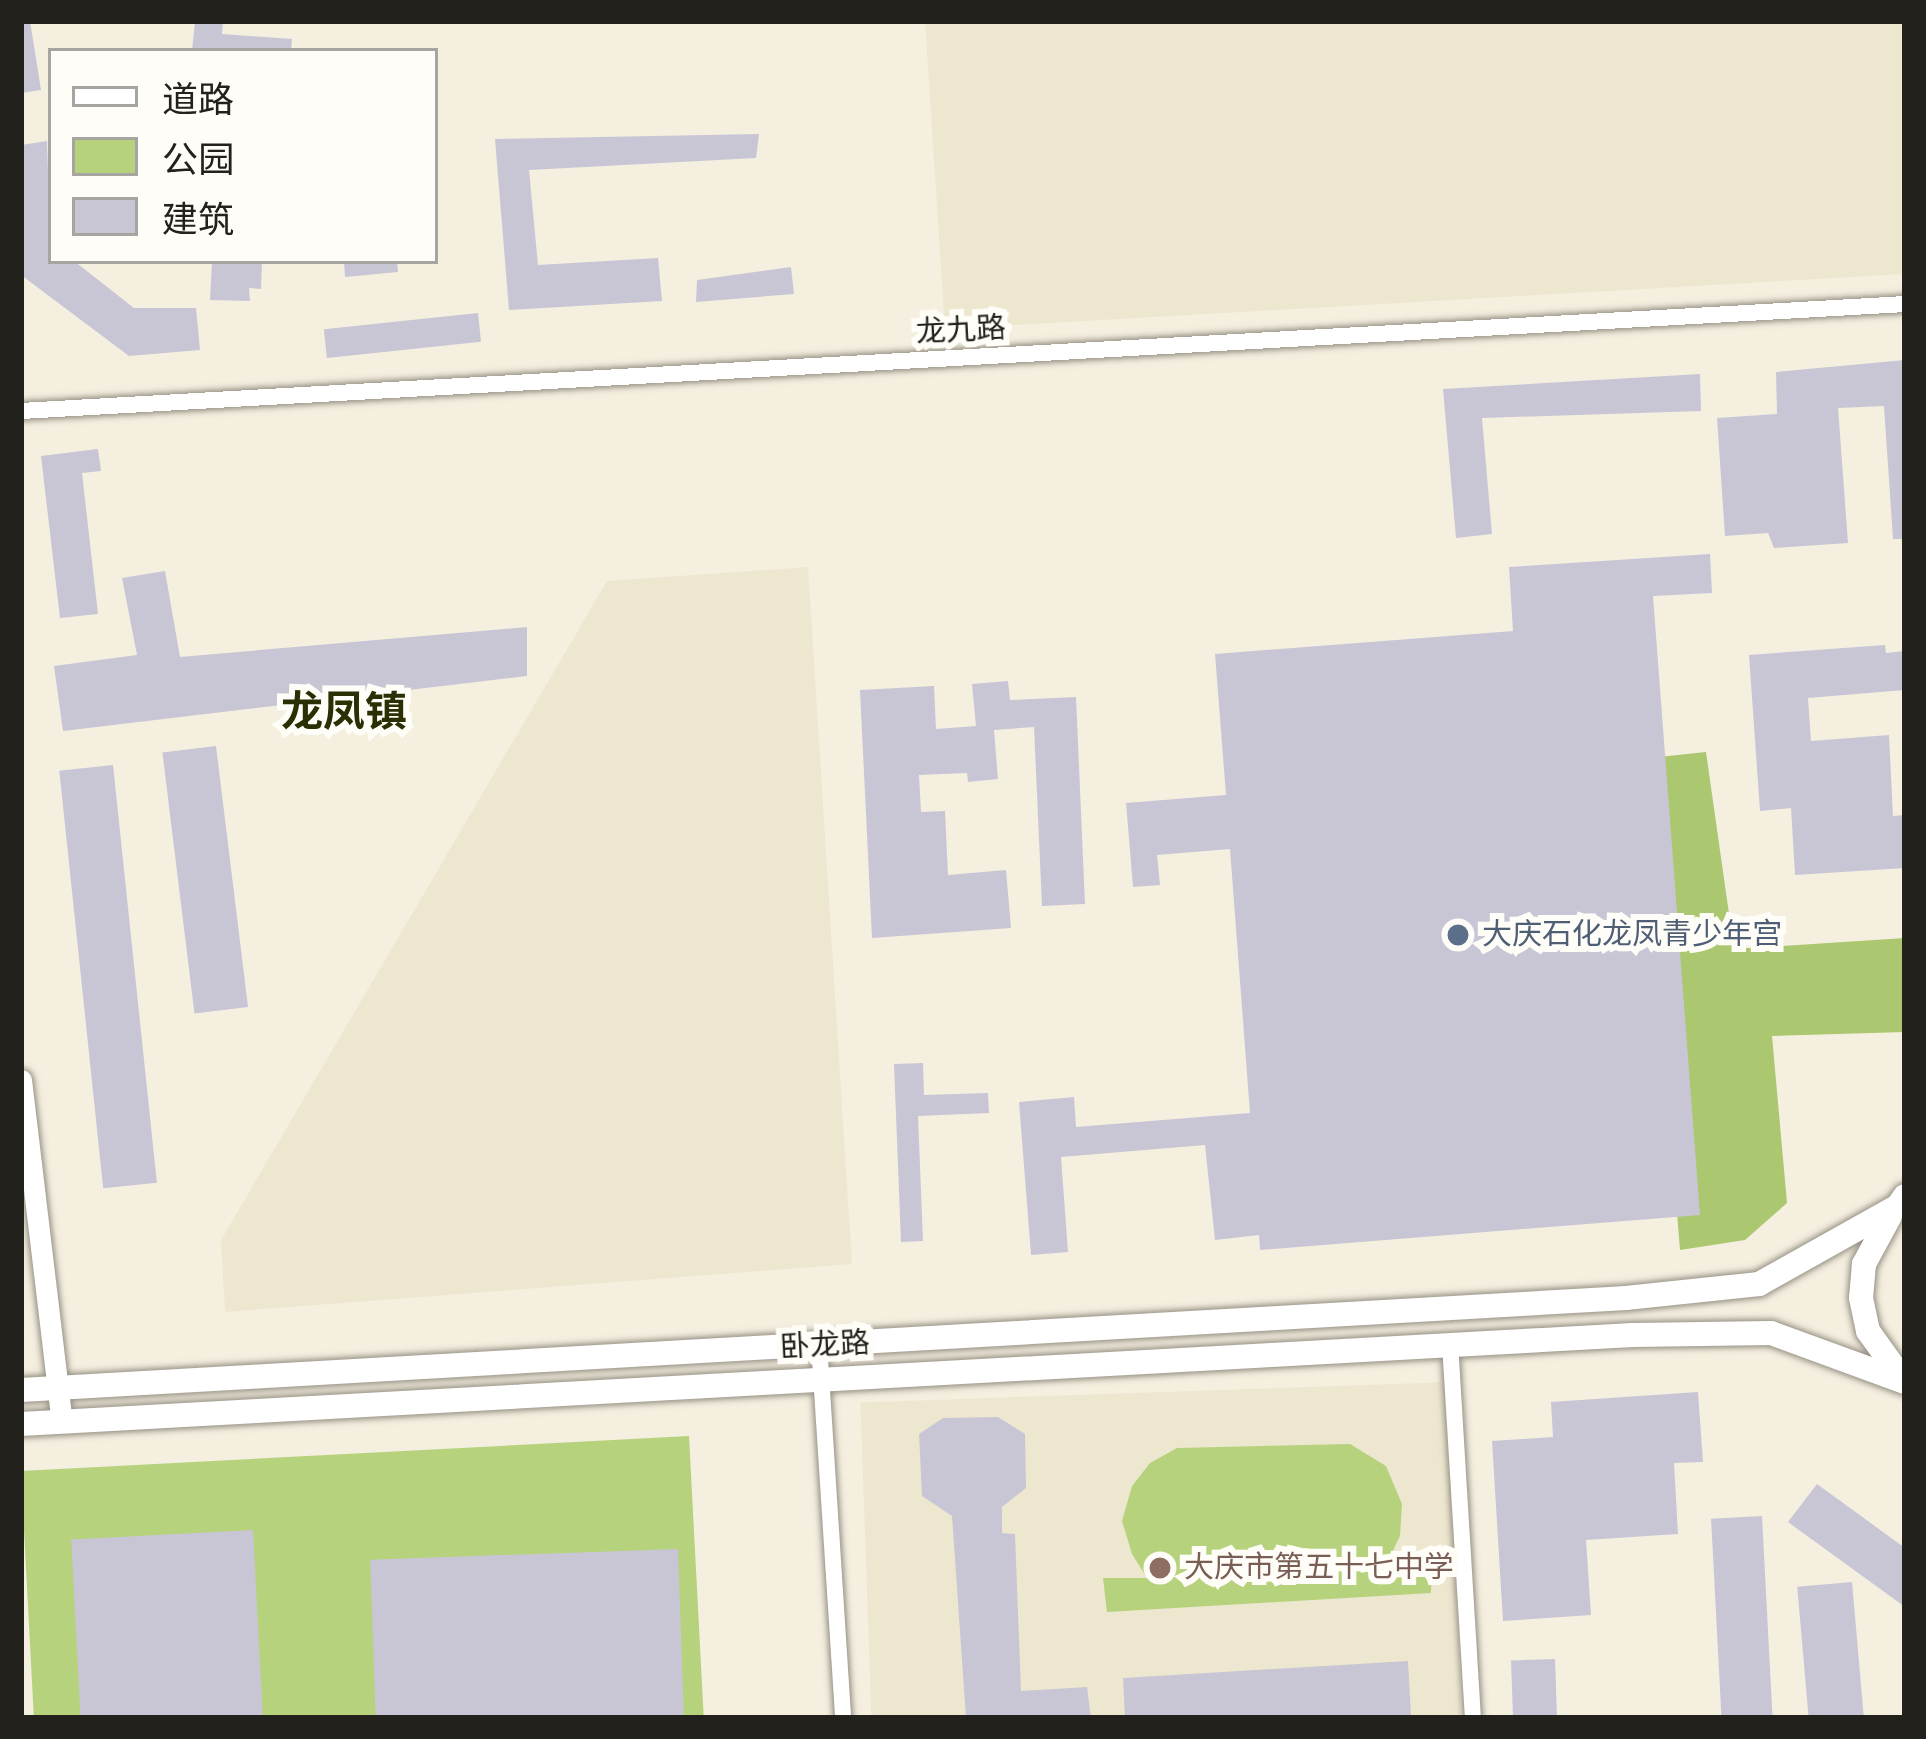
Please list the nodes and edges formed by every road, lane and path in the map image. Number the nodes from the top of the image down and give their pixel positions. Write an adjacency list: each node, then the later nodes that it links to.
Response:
1 (1905, 304): 2 (street, 龙九路)
2 (21, 411)
3 (21, 1080): 9 (street)
4 (1903, 1201): 6 (main road, 卧龙路); 8 (main road)
5 (1450, 1342): 7 (main road, 卧龙路); 8 (main road, 卧龙路); 14 (street)
6 (819, 1344): 7 (street); 9 (main road, 卧龙路)
7 (821, 1376): 11 (main road, 卧龙路); 13 (street)
8 (1905, 1381)
9 (58, 1388): 10 (main road, 卧龙路); 11 (street)
10 (21, 1390)
11 (62, 1422): 12 (main road, 卧龙路)
12 (21, 1424)
13 (843, 1718)
14 (1473, 1718)

